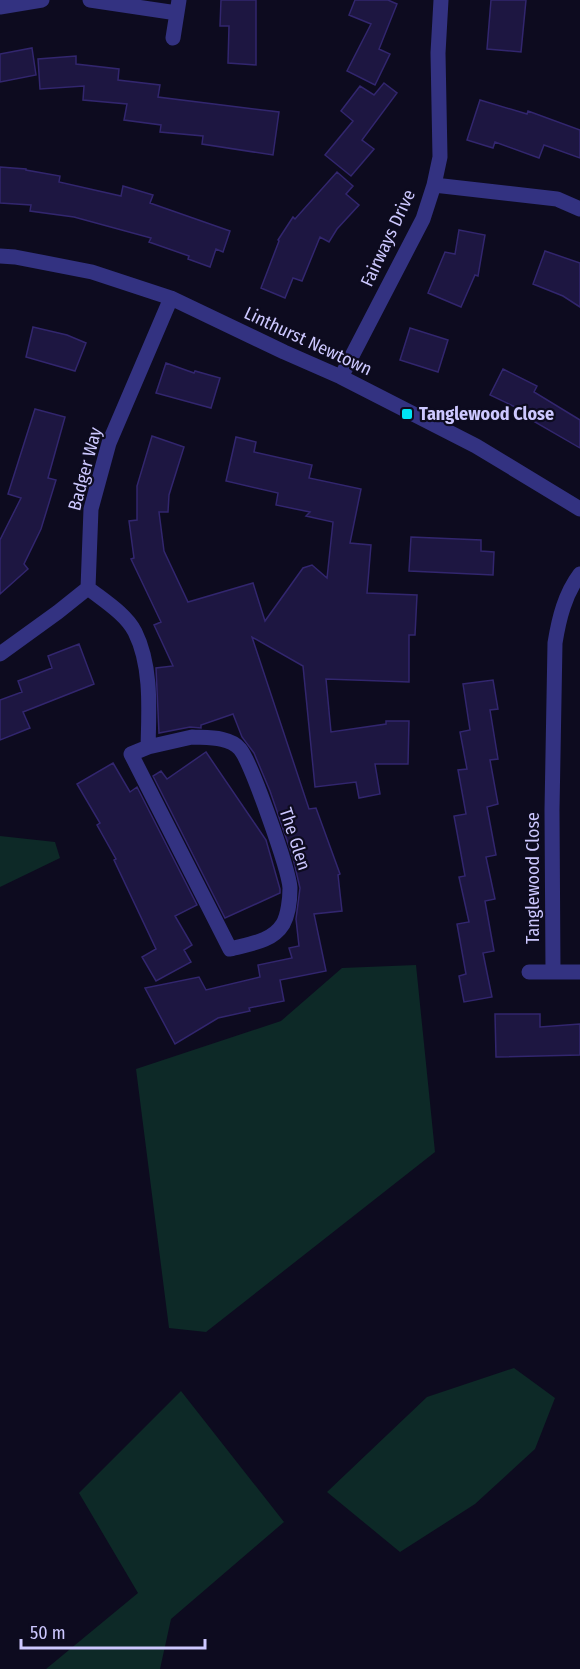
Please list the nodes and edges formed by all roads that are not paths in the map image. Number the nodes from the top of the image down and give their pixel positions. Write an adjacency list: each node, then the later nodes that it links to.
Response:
1 (42, 0): 5 (street)
2 (90, 0): 4 (street)
3 (441, 0): 7 (street, Fairways Drive)
4 (178, 6): 6 (street)
5 (0, 7)
6 (173, 38)
7 (434, 185): 8 (street); 11 (street, Fairways Drive)
8 (580, 209)
9 (0, 256): 10 (street, Linthurst Newtown)
10 (171, 298): 11 (street, Linthurst Newtown); 14 (street, Badger Way)
11 (341, 377): 12 (street, Linthurst Newtown)
12 (580, 509)
13 (580, 574): 18 (street, Tanglewood Close)
14 (88, 588): 15 (street); 16 (street)
15 (0, 654)
16 (148, 747): 16 (street, The Glen)
17 (529, 972): 18 (street)
18 (553, 972): 19 (street)
19 (580, 972)

